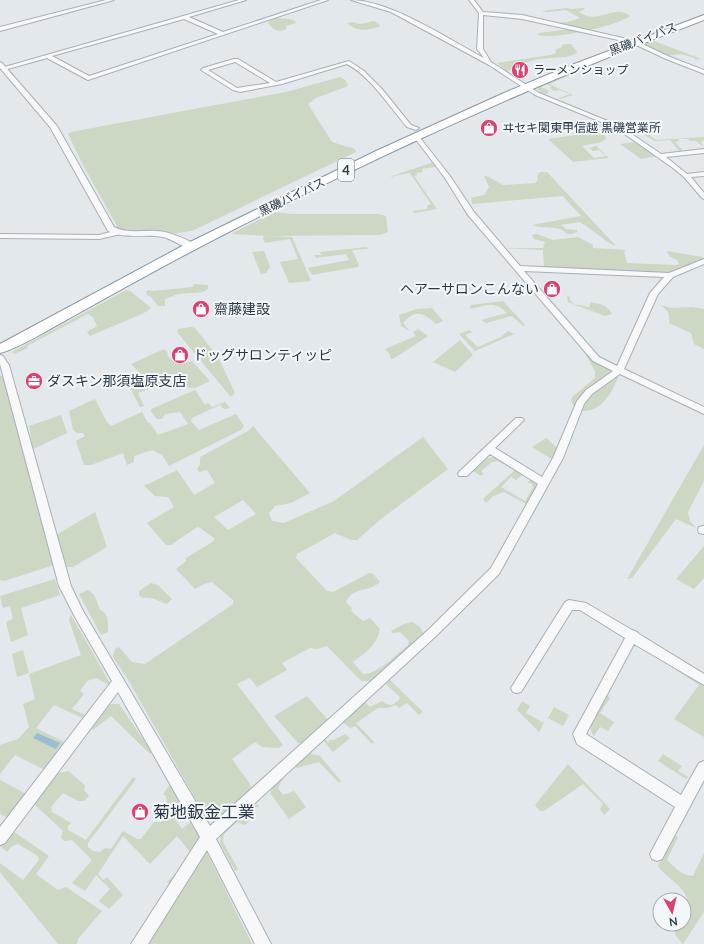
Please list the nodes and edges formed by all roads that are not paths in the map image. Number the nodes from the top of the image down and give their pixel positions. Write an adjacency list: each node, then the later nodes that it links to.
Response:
1 (112, 0): 10 (street)
2 (244, 0): 8 (street)
3 (326, 0): 11 (street)
4 (353, 0): 14 (street)
5 (471, 0): 6 (street)
6 (481, 12): 12 (street); 14 (street)
7 (704, 12): 12 (highway, 黒磯バイパス / 4)
8 (185, 17): 11 (street); 13 (street)
9 (704, 17): 12 (highway, 黒磯バイパス / 4)
10 (0, 29)
11 (224, 34): 13 (street)
12 (629, 41): 16 (street); 18 (highway, 黒磯バイパス / 4)
13 (48, 56): 15 (street)
14 (492, 64): 18 (street)
15 (2, 66): 25 (street)
16 (704, 72)
17 (275, 84): 17 (street); 19 (street)
18 (522, 84): 19 (highway, 黒磯バイパス / 4); 21 (street)
19 (414, 133): 27 (highway, 黒磯バイパス / 4); 29 (street)
20 (704, 151): 21 (street)
21 (661, 156): 23 (street)
22 (704, 174): 23 (street)
23 (686, 176): 24 (street)
24 (704, 197)
25 (118, 232): 26 (street); 27 (street)
26 (0, 236)
27 (188, 244): 31 (highway, 黒磯バイパス / 4); 32 (highway, 黒磯バイパス / 4)
28 (704, 261): 30 (street)
29 (519, 268): 30 (street); 34 (street)
30 (670, 275): 34 (street)
31 (0, 339)
32 (0, 349)
33 (2, 364): 42 (street)
34 (620, 371): 35 (street); 39 (street)
35 (704, 411)
36 (519, 420): 37 (street)
37 (489, 449): 38 (street); 39 (street)
38 (463, 474)
39 (544, 483): 46 (street)
40 (633, 635): 41 (street); 43 (street); 45 (street)
41 (704, 680)
42 (119, 681): 46 (street); 47 (street)
43 (517, 688)
44 (704, 767): 45 (street)
45 (683, 804): 48 (street)
46 (208, 837): 49 (street); 50 (street)
47 (0, 838)
48 (657, 854)
49 (139, 944)
50 (263, 944)

